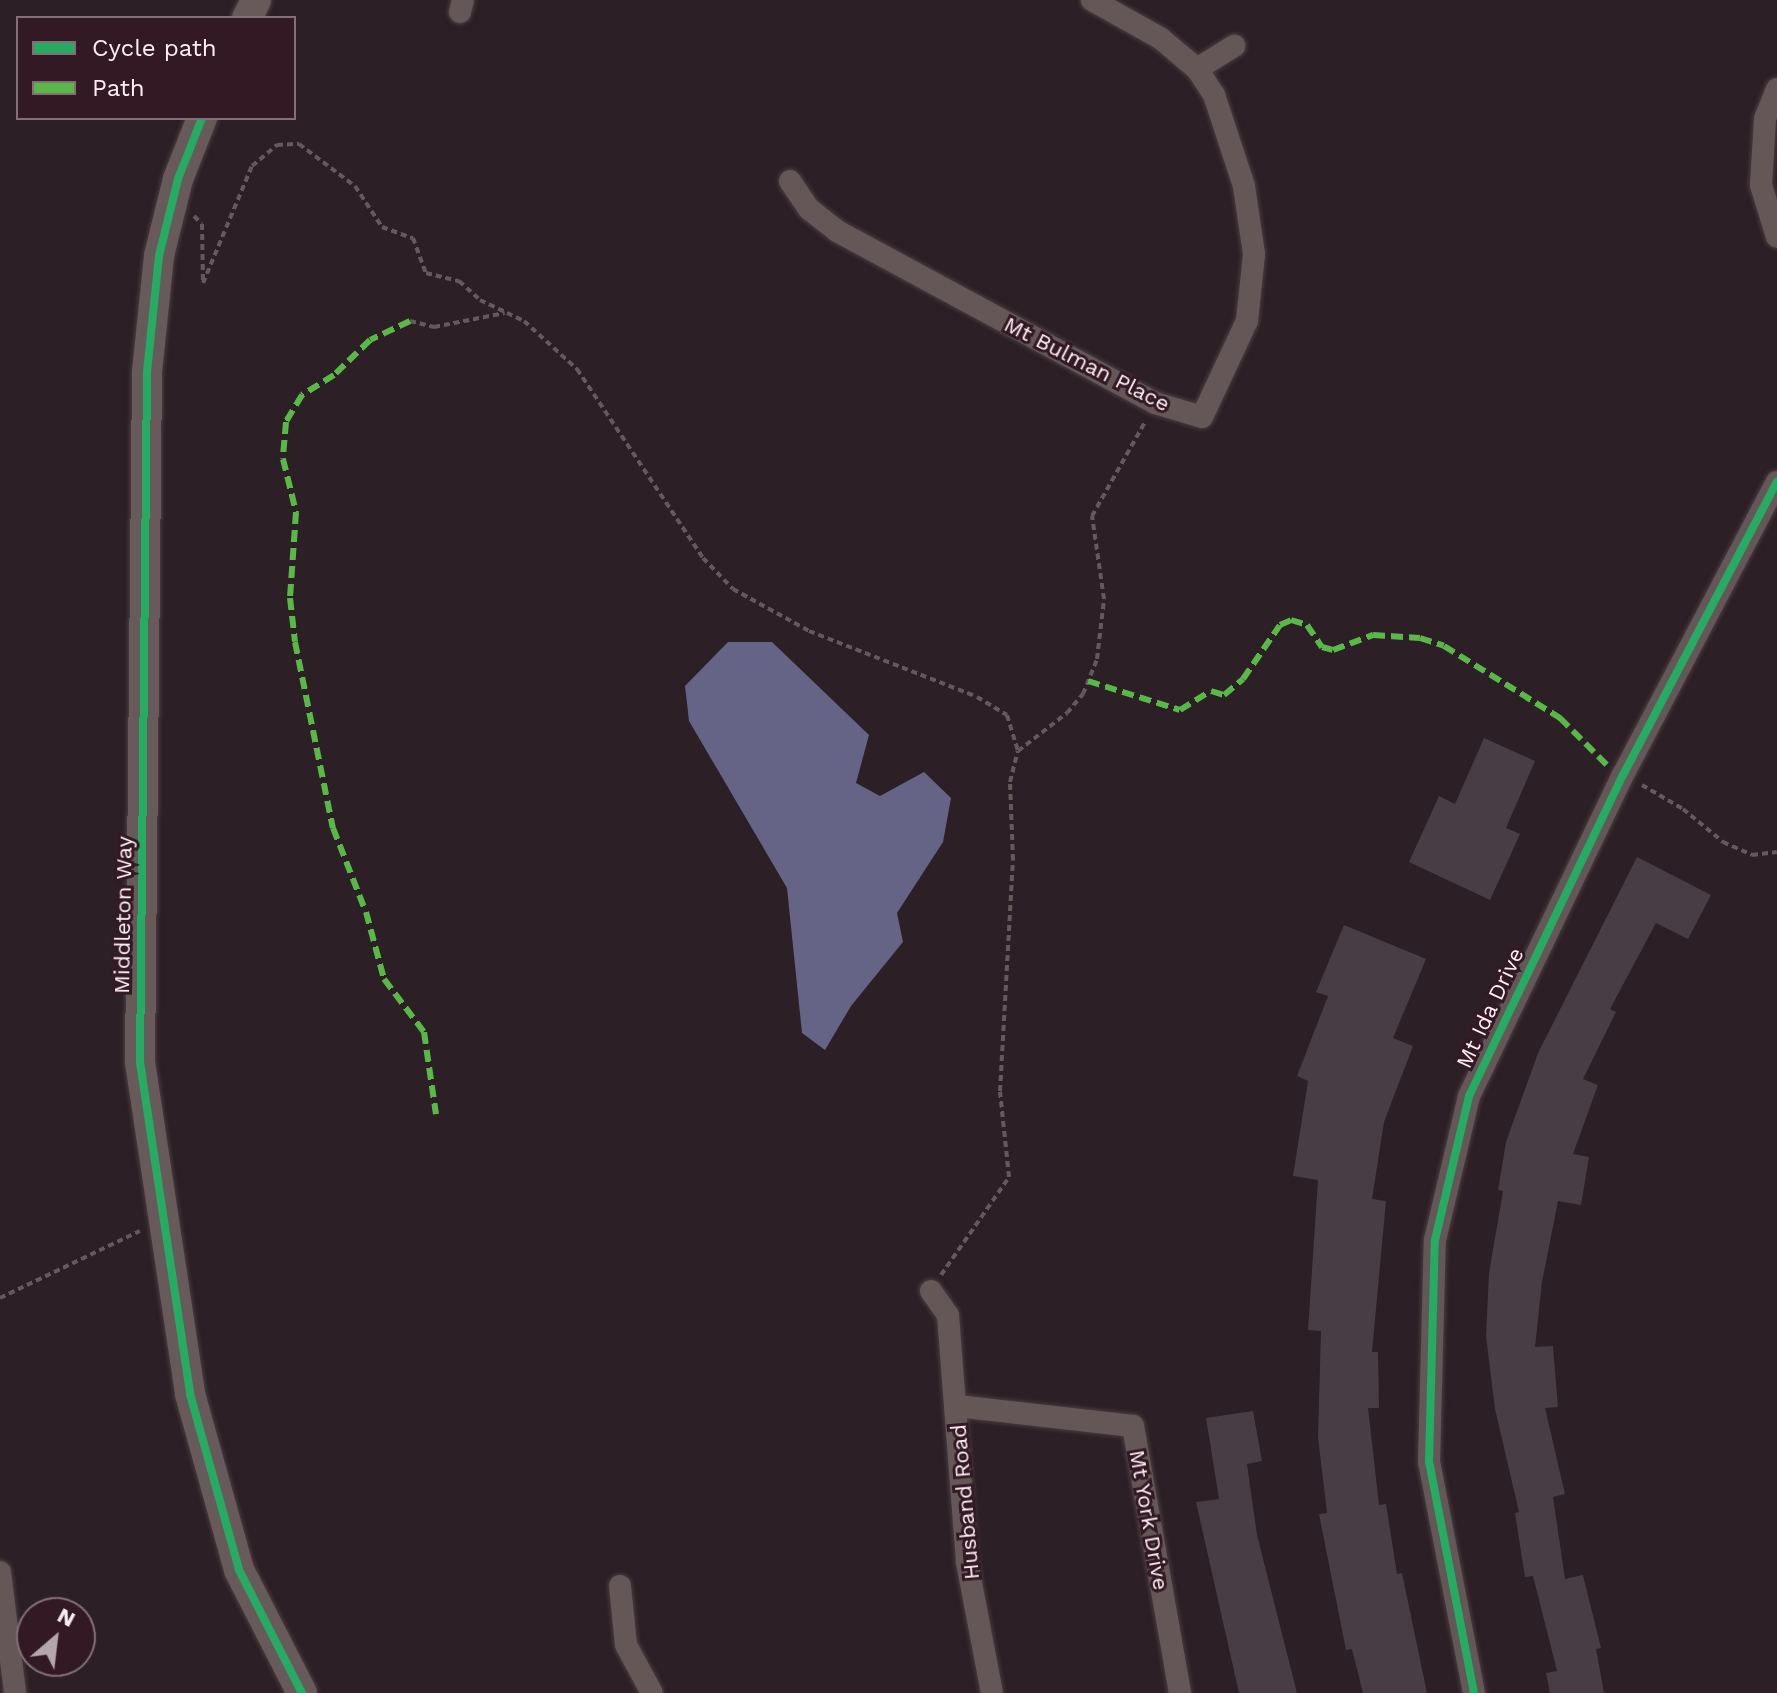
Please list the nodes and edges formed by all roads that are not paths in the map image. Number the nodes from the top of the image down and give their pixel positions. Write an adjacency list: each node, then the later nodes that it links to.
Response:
1 (1092, 0): 3 (street, Mt Bulman Place)
2 (1234, 46): 3 (street)
3 (1197, 69): 6 (street, Mt Bulman Place)
4 (1777, 89): 7 (street)
5 (201, 120): 14 (street, Middleton Way)
6 (790, 181)
7 (1777, 237)
8 (1777, 482): 18 (street, Mt Ida Drive)
9 (931, 1291): 10 (street, Husband Road)
10 (957, 1406): 16 (street, Husband Road); 17 (street, Mt York Drive)
11 (0, 1572): 13 (street)
12 (620, 1586): 15 (street)
13 (15, 1693)
14 (302, 1693)
15 (652, 1693)
16 (992, 1693)
17 (1180, 1693)
18 (1474, 1693)

